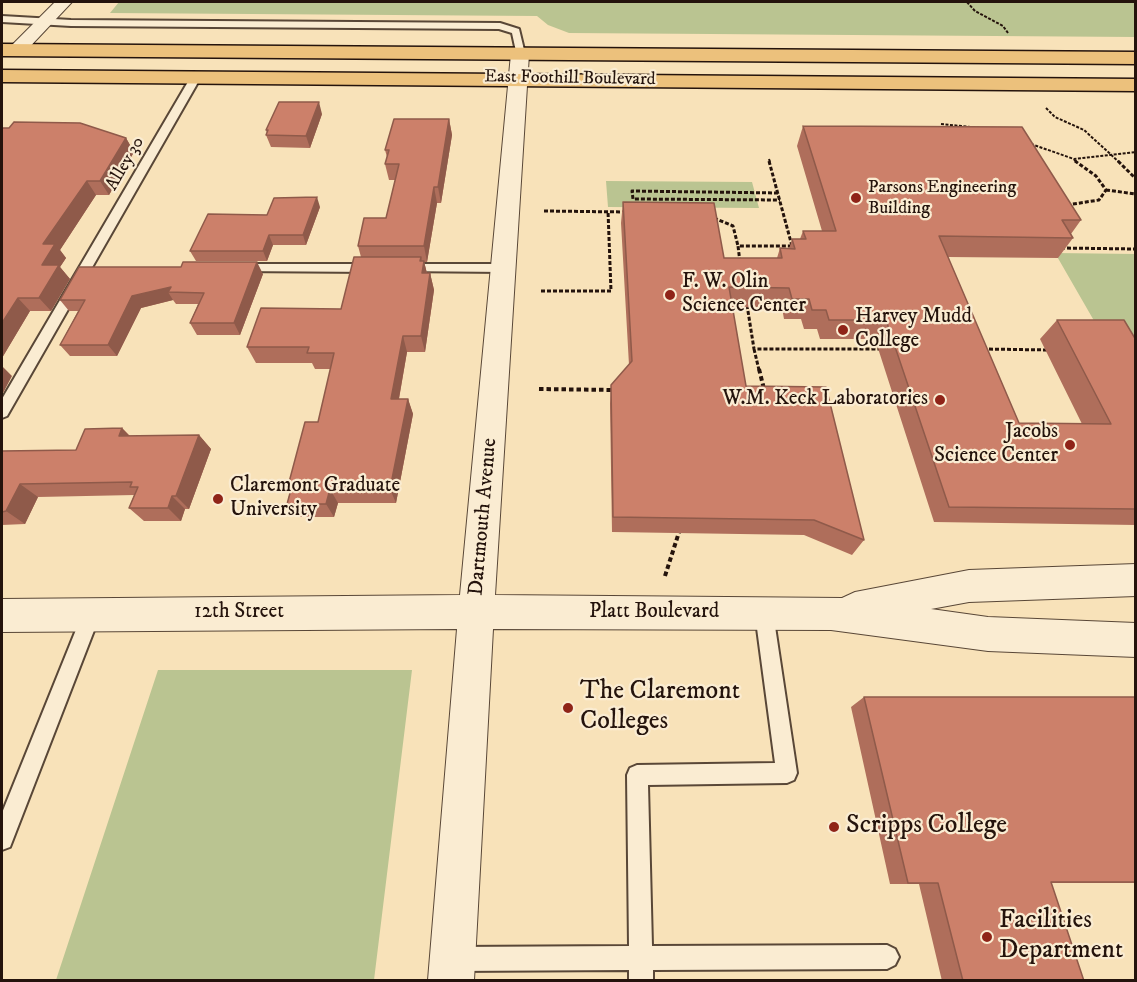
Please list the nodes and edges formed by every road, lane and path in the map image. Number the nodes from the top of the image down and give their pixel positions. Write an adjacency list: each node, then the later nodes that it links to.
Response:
1 (64, 2): 4 (street)
2 (967, 2): 5 (path)
3 (2, 19): 4 (lane)
4 (43, 21): 8 (street); 9 (lane)
5 (1010, 36)
6 (184, 52): 8 (main road, East Foothill Boulevard); 8 (main road); 9 (main road, East Foothill Boulevard)
7 (1136, 58): 9 (main road, East Foothill Boulevard)
8 (5, 62): 10 (main road, East Foothill Boulevard)
9 (519, 67): 10 (main road, East Foothill Boulevard); 11 (main road, East Foothill Boulevard); 36 (street, Dartmouth Avenue)
10 (196, 77): 47 (lane, Alley 30)
11 (1136, 85)
12 (1042, 103): 17 (path)
13 (941, 124): 14 (path)
14 (987, 129)
15 (1030, 144): 19 (path)
16 (1136, 152): 17 (path)
17 (1111, 154): 19 (path); 20 (path)
18 (769, 159): 22 (path)
19 (1074, 159): 21 (path)
20 (1136, 179)
21 (1106, 190): 23 (path); 25 (path)
22 (778, 193): 24 (path); 24 (path)
23 (1136, 195)
24 (780, 200): 31 (path)
25 (1058, 207)
26 (544, 211): 27 (path)
27 (608, 211): 28 (path); 38 (path)
28 (631, 212)
29 (711, 218): 30 (path)
30 (738, 246): 31 (path); 37 (path)
31 (793, 246): 32 (path)
32 (804, 246)
33 (1054, 248): 34 (path)
34 (1136, 249)
35 (230, 268): 36 (lane)
36 (504, 268): 51 (street, Dartmouth Avenue)
37 (741, 269)
38 (541, 291)
39 (747, 303): 40 (path)
40 (754, 349): 41 (path); 46 (path)
41 (885, 349)
42 (981, 350): 43 (path)
43 (1052, 350)
44 (539, 389): 45 (path)
45 (622, 390)
46 (755, 391)
47 (2, 412)
48 (681, 527): 49 (path)
49 (665, 576)
50 (1136, 580): 53 (street, Platt Boulevard)
51 (476, 612): 52 (street, Platt Boulevard); 55 (street, 12th Street); 60 (street, Dartmouth Avenue)
52 (764, 613): 53 (street, Platt Boulevard); 59 (lane)
53 (831, 613): 56 (street, Platt Boulevard)
54 (2, 615): 55 (street, 12th Street)
55 (92, 615): 57 (lane)
56 (1136, 640)
57 (2, 839)
58 (887, 957): 59 (lane)
59 (641, 969): 60 (lane)
60 (452, 970)

